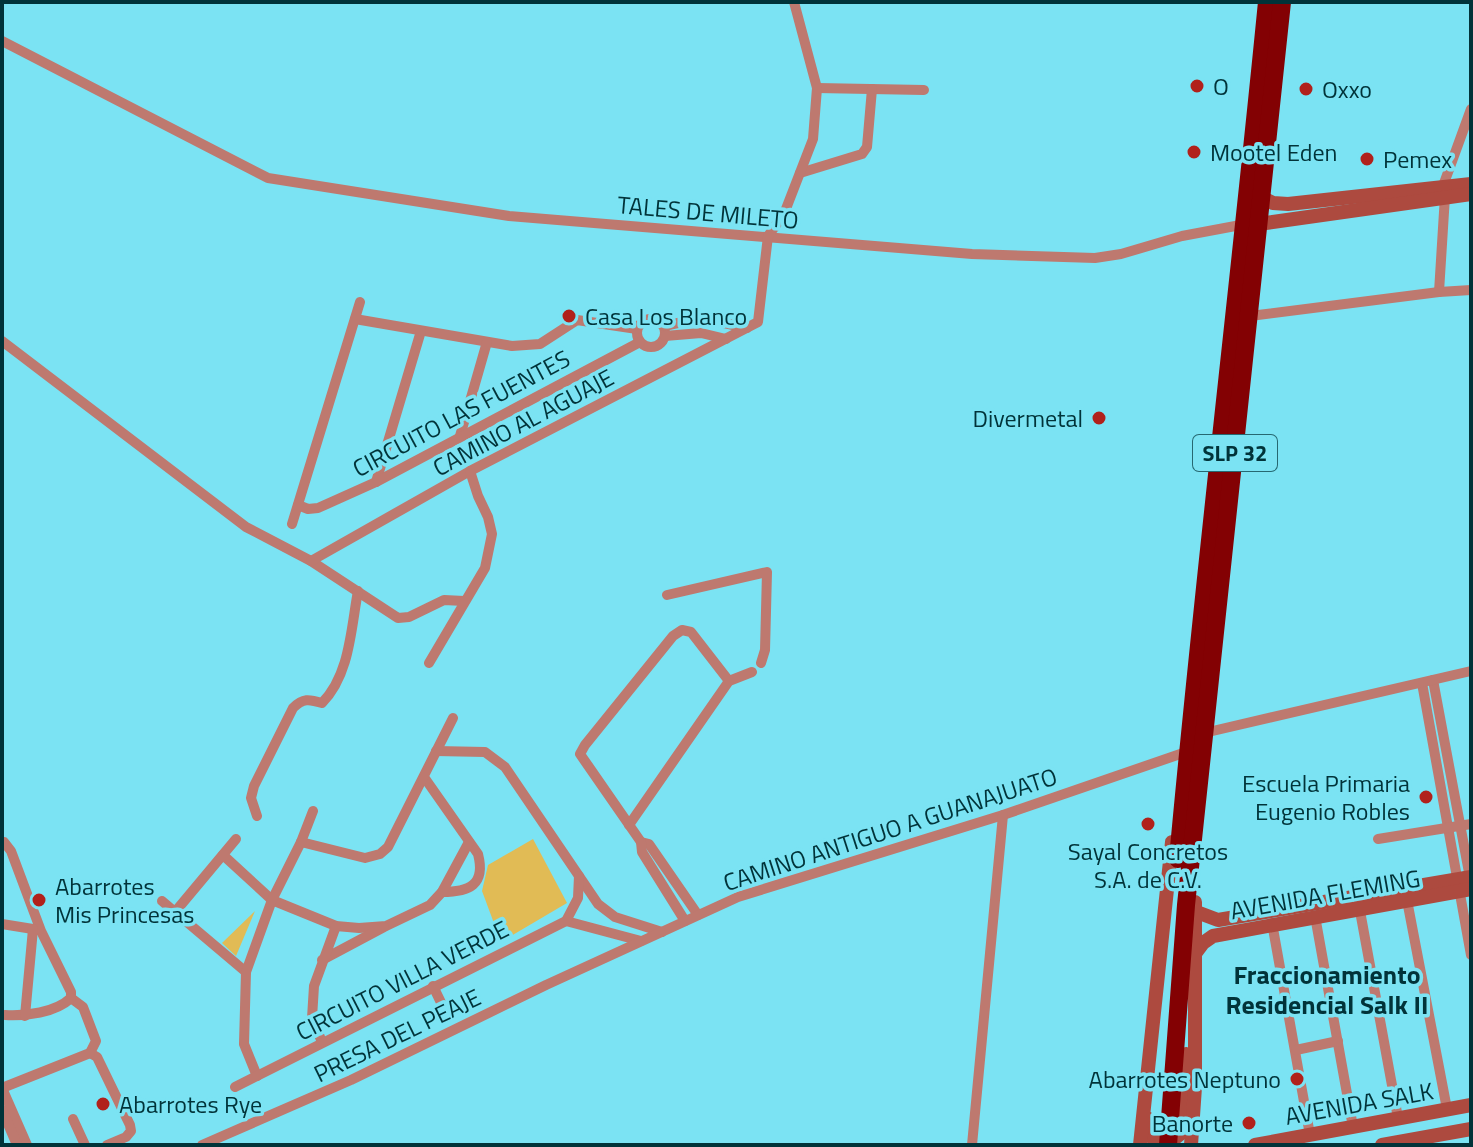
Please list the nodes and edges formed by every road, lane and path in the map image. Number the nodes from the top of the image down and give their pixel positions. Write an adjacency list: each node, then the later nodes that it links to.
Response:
1 (794, 2): 5 (street)
2 (1267, 2): 14 (highway, SLP 32)
3 (1282, 2): 13 (highway, SLP 32)
4 (2, 41): 15 (street, TALES DE MILETO)
5 (817, 88): 6 (street); 9 (street)
6 (872, 89): 7 (street); 9 (street)
7 (924, 90)
8 (1471, 109): 11 (street)
9 (800, 173): 15 (street)
10 (1471, 184): 11 (main road)
11 (1444, 191): 12 (main road); 13 (main road); 14 (main road); 17 (street)
12 (1471, 194)
13 (1261, 197): 14 (highway, SLP 32)
14 (1252, 224): 15 (street, TALES DE MILETO); 19 (highway, SLP 32); 49 (highway, SLP 32)
15 (768, 236): 22 (street, CAMINO AL AGUAJE)
16 (1471, 290): 17 (street)
17 (1439, 292): 19 (street)
18 (360, 302): 21 (street, CIRCUITO LAS FUENTES)
19 (1250, 316): 47 (highway, SLP 32)
20 (701, 318): 22 (street); 25 (street); 26 (street)
21 (355, 319): 24 (street, CIRCUITO LAS FUENTES); 34 (street, CIRCUITO LAS FUENTES)
22 (747, 328): 27 (street, CAMINO AL AGUAJE)
23 (637, 329): 25 (street); 29 (street, CIRCUITO LAS FUENTES); 30 (street)
24 (421, 331): 29 (street, CIRCUITO LAS FUENTES); 33 (street)
25 (664, 331): 26 (street); 30 (street)
26 (701, 333): 27 (street)
27 (726, 339): 32 (street, CAMINO AL AGUAJE)
28 (2, 341): 36 (street)
29 (487, 342): 31 (street)
30 (640, 342): 31 (street, CIRCUITO LAS FUENTES)
31 (460, 436): 33 (street, CIRCUITO LAS FUENTES)
32 (470, 471): 36 (street, CAMINO AL AGUAJE); 39 (street)
33 (376, 482): 34 (street, CIRCUITO LAS FUENTES)
34 (298, 505): 35 (street, CIRCUITO LAS FUENTES)
35 (292, 524)
36 (311, 561): 37 (street)
37 (358, 591): 39 (street); 54 (street)
38 (667, 595): 41 (street)
39 (464, 601): 40 (street)
40 (429, 663)
41 (761, 663)
42 (1471, 671): 45 (street)
43 (752, 672): 44 (street)
44 (729, 681): 55 (street); 55 (street)
45 (1428, 681): 47 (street); 56 (street); 57 (street)
46 (453, 718): 48 (street)
47 (1204, 733): 50 (highway, SLP 32)
48 (436, 751): 51 (street); 65 (street)
49 (1189, 751): 50 (highway, SLP 32); 53 (street, CAMINO ANTIGUO A GUANAJUATO)
50 (1193, 773): 72 (highway, SLP 32); 107 (main road)
51 (424, 777): 61 (street); 62 (street)
52 (313, 811): 61 (street)
53 (1003, 815): 76 (street, CAMINO ANTIGUO A GUANAJUATO); 124 (street)
54 (257, 816)
55 (629, 825): 63 (street)
56 (1466, 825): 57 (street); 66 (street)
57 (1448, 828): 59 (street); 66 (street)
58 (236, 839): 64 (street)
59 (1378, 839)
60 (3, 840): 85 (street)
61 (301, 842): 69 (street)
62 (469, 842): 67 (street); 67 (street)
63 (641, 842): 76 (street); 79 (street)
64 (223, 855): 69 (street); 75 (street)
65 (579, 876): 71 (street); 73 (street, CIRCUITO VILLA VERDE)
66 (1466, 883): 68 (main road, AVENIDA FLEMING); 90 (street)
67 (442, 892): 84 (street)
68 (1406, 896): 72 (main road, AVENIDA FLEMING); 74 (main road, AVENIDA FLEMING); 109 (street)
69 (272, 900): 83 (street); 93 (street)
70 (162, 901): 75 (street)
71 (598, 904): 73 (street); 80 (street)
72 (1185, 907): 89 (main road); 126 (highway, SLP 32); 127 (highway, SLP 32)
73 (575, 908): 78 (street, CIRCUITO VILLA VERDE)
74 (1360, 911): 77 (main road, AVENIDA FLEMING); 111 (street)
75 (175, 912): 93 (street)
76 (698, 915): 79 (street, CAMINO ANTIGUO A GUANAJUATO)
77 (1315, 916): 81 (main road, AVENIDA FLEMING); 100 (street)
78 (566, 921): 87 (street); 94 (street, CIRCUITO VILLA VERDE)
79 (685, 921): 86 (street, CAMINO ANTIGUO A GUANAJUATO)
80 (630, 923): 86 (street); 87 (street)
81 (1272, 923): 89 (main road, AVENIDA FLEMING); 102 (street)
82 (2, 924): 85 (street)
83 (336, 926): 84 (street); 92 (street)
84 (386, 926): 92 (street)
85 (37, 930): 95 (street); 99 (street)
86 (662, 932): 88 (street, CAMINO ANTIGUO A GUANAJUATO)
87 (626, 937): 88 (street)
88 (642, 941): 91 (street, CAMINO ANTIGUO A GUANAJUATO)
89 (1194, 955): 96 (main road)
90 (1471, 955)
91 (608, 957): 123 (street, PRESA DEL PEAJE)
92 (322, 960): 101 (street)
93 (246, 972): 104 (street)
94 (433, 986): 98 (street); 101 (street, CIRCUITO VILLA VERDE)
95 (71, 998): 99 (street); 103 (street)
96 (1194, 999): 107 (main road); 128 (main road)
97 (5, 1015): 99 (street)
98 (447, 1015)
99 (25, 1016)
100 (1338, 1041): 102 (street); 113 (street)
101 (322, 1042): 104 (street, CIRCUITO VILLA VERDE)
102 (1296, 1050): 115 (street)
103 (90, 1053): 106 (street); 122 (street)
104 (257, 1076): 105 (street, CIRCUITO VILLA VERDE)
105 (235, 1087)
106 (2, 1088): 120 (street)
107 (1145, 1094): 125 (main road)
108 (1471, 1105): 109 (main road, AVENIDA SALK)
109 (1447, 1109): 111 (main road, AVENIDA SALK)
110 (2, 1110): 119 (street)
111 (1398, 1118): 113 (main road, AVENIDA SALK)
112 (73, 1119): 121 (street)
113 (1353, 1127): 115 (main road, AVENIDA SALK)
114 (1471, 1129): 116 (main road, AVENIDA SALK)
115 (1310, 1135): 117 (main road, AVENIDA SALK)
116 (1455, 1138): 118 (main road, AVENIDA SALK)
117 (1295, 1141): 129 (main road, AVENIDA SALK)
118 (1404, 1143): 130 (main road, AVENIDA SALK)
119 (17, 1145)
120 (27, 1145)
121 (85, 1145)
122 (107, 1145)
123 (202, 1145)
124 (972, 1145)
125 (1140, 1145)
126 (1156, 1145)
127 (1168, 1145)
128 (1191, 1145)
129 (1255, 1145)
130 (1382, 1145)

